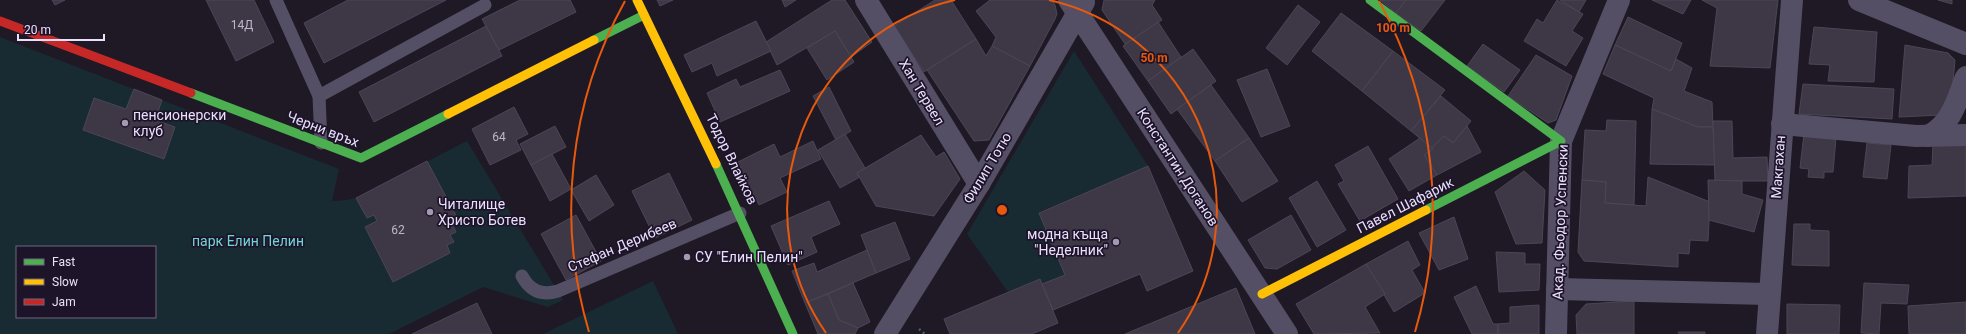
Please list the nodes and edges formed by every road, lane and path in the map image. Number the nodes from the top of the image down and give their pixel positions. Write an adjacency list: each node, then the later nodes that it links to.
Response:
1 (276, 0): 14 (lane)
2 (637, 0): 10 (street, Тодор Влайков)
3 (866, 0): 20 (street, Хан Тервел)
4 (1370, 0): 18 (street)
5 (1619, 0): 18 (street, Акад. Фьодор Успенски)
6 (1792, 0): 15 (street, Макгахан)
7 (1859, 0): 12 (street)
8 (1077, 4): 20 (street, Филип Тотю); 24 (street, Константин Доганов)
9 (485, 5): 14 (lane)
10 (644, 15): 19 (street, Черни връх); 21 (street, Тодор Влайков)
11 (0, 21): 19 (street, Черни връх)
12 (1966, 44)
13 (1966, 77): 17 (street)
14 (319, 96): 19 (lane)
15 (1782, 124): 17 (street); 25 (street, Макгахан)
16 (1966, 135): 17 (street)
17 (1928, 136)
18 (1561, 141): 23 (street, Акад. Фьодор Успенски); 24 (street, Павел Шафарик)
19 (321, 143)
20 (978, 184): 27 (street, Филип Тотю)
21 (740, 213): 22 (lane, Стефан Дерибеев); 26 (street, Тодор Влайков)
22 (522, 276)
23 (1557, 289): 25 (street); 29 (street, Акад. Фьодор Успенски)
24 (1262, 294): 28 (street, Константин Доганов)
25 (1768, 294): 30 (street, Макгахан)
26 (793, 334)
27 (885, 334)
28 (1287, 334)
29 (1556, 334)
30 (1767, 334)

